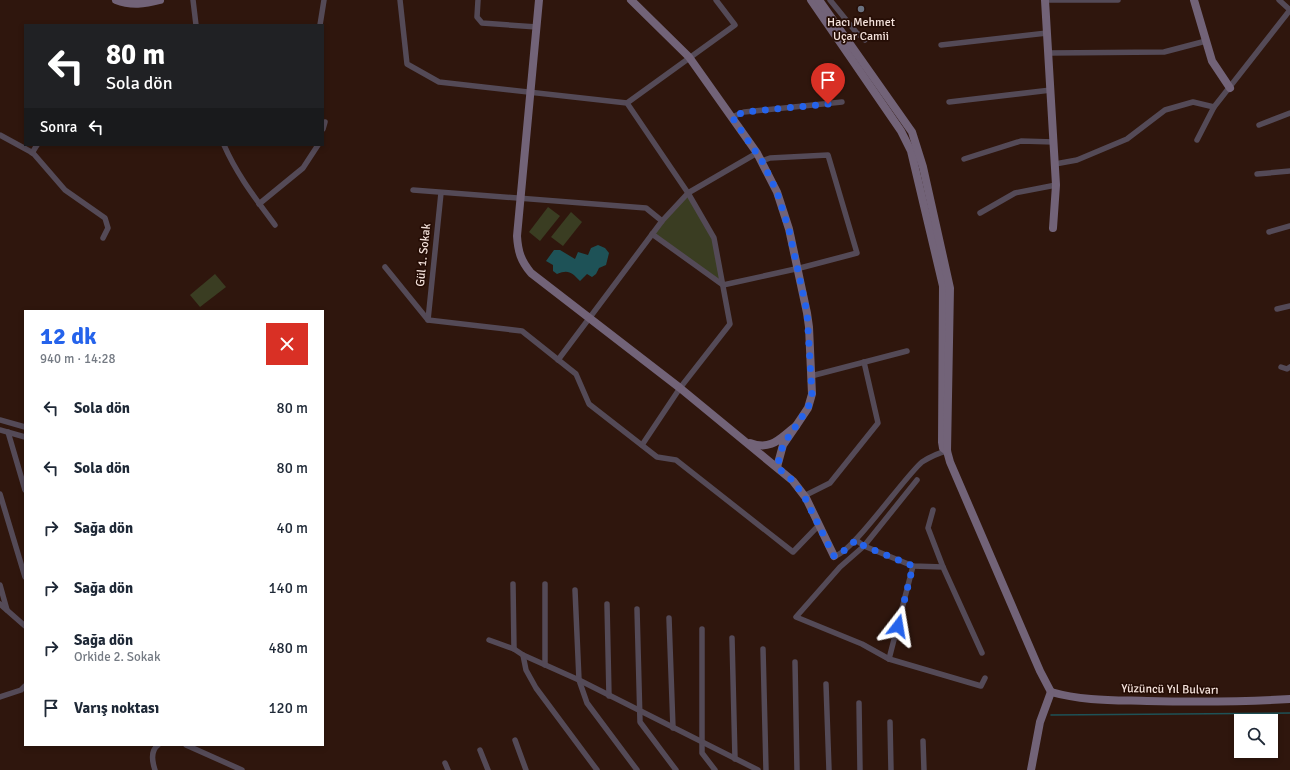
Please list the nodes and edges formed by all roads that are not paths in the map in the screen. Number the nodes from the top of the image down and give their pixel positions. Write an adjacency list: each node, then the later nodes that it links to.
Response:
1 (116, 0): 2 (street)
2 (160, 0)
3 (193, 0): 18 (street)
4 (324, 0): 19 (street)
5 (400, 0): 29 (street)
6 (478, 0): 20 (street)
7 (539, 0): 20 (street)
8 (631, 0): 26 (street)
9 (716, 0): 26 (street)
10 (810, 0): 35 (street)
11 (820, 0): 35 (street)
12 (830, 0): 22 (street)
13 (1045, 0): 14 (street); 21 (street)
14 (1118, 0)
15 (1194, 0): 23 (street)
16 (1279, 0): 17 (street)
17 (1290, 10): 27 (street)
18 (196, 24)
19 (320, 24)
20 (537, 27): 29 (street)
21 (1048, 33): 24 (street); 25 (street)
22 (865, 40)
23 (1206, 41): 25 (street); 27 (street)
24 (941, 45)
25 (1049, 53): 28 (street)
26 (689, 57): 32 (street); 36 (street)
27 (1230, 88): 33 (street)
28 (1052, 90): 31 (street); 42 (street)
29 (531, 91): 32 (street); 57 (street)
30 (842, 102): 36 (street)
31 (949, 102)
32 (627, 103): 56 (street)
33 (1214, 107): 41 (street); 50 (street)
34 (1290, 113): 38 (street)
35 (894, 114): 90 (street)
36 (732, 117): 47 (street)
37 (325, 122): 39 (street)
38 (1259, 125)
39 (324, 126)
40 (0, 135): 46 (street)
41 (1197, 140)
42 (1054, 142): 48 (street); 50 (street)
43 (36, 146): 46 (street)
44 (224, 146): 58 (street)
45 (317, 146): 58 (street)
46 (32, 152): 66 (street)
47 (757, 153): 49 (street); 56 (street)
48 (964, 159)
49 (762, 161): 68 (street); 68 (street)
50 (1055, 164): 53 (street)
51 (1290, 171): 52 (street)
52 (1256, 174)
53 (1056, 185): 59 (street); 63 (street)
54 (414, 190): 55 (street)
55 (441, 193): 57 (street); 73 (street, Gül 1. Sokak)
56 (688, 193): 60 (street); 69 (street)
57 (521, 199): 60 (street); 72 (street)
58 (259, 204): 61 (street)
59 (980, 213)
60 (662, 221): 65 (street)
61 (275, 225)
62 (1290, 226): 64 (street)
63 (1053, 228)
64 (1269, 232)
65 (652, 234): 69 (street); 72 (street)
66 (102, 238)
67 (385, 267): 73 (street)
68 (798, 268): 69 (street); 79 (street)
69 (723, 285): 80 (street)
70 (1290, 306): 71 (street)
71 (1277, 309)
72 (589, 317): 75 (street); 80 (street)
73 (428, 320): 75 (street)
74 (908, 351): 76 (street)
75 (558, 360): 89 (street)
76 (864, 362): 79 (street); 95 (street)
77 (1281, 367): 78 (street)
78 (1290, 367)
79 (811, 376): 82 (street)
80 (680, 388): 87 (street); 89 (street)
81 (0, 420): 83 (street)
82 (796, 426): 88 (street); 91 (street)
83 (24, 427)
84 (0, 430): 85 (street)
85 (8, 432): 86 (street); 93 (street)
86 (24, 437)
87 (747, 442): 88 (street); 91 (street)
88 (774, 444): 91 (street)
89 (642, 445): 97 (street)
90 (947, 451): 98 (street); 128 (street)
91 (774, 464): 95 (street)
92 (918, 480): 99 (street)
93 (24, 487)
94 (0, 494): 103 (street)
95 (804, 496): 97 (street)
96 (933, 510): 102 (street)
97 (819, 525): 100 (street)
98 (856, 540): 99 (street); 100 (street)
99 (864, 546): 101 (street); 121 (street)
100 (834, 556)
101 (913, 566): 102 (street); 121 (street)
102 (943, 567): 119 (street)
103 (24, 574)
104 (513, 584): 117 (street)
105 (545, 584): 123 (street)
106 (0, 585): 111 (street)
107 (574, 590): 125 (street)
108 (0, 604): 111 (street)
109 (607, 604): 129 (street)
110 (637, 609): 133 (street)
111 (7, 610): 113 (street)
112 (670, 618): 135 (street)
113 (24, 625)
114 (702, 629): 138 (street)
115 (732, 638): 142 (street)
116 (489, 640): 117 (street)
117 (514, 649): 120 (street)
118 (763, 649): 154 (street)
119 (982, 653)
120 (523, 656): 123 (street); 149 (street)
121 (889, 659): 124 (street)
122 (795, 662): 155 (street)
123 (545, 665): 125 (street)
124 (985, 678)
125 (579, 680): 129 (street); 150 (street)
126 (826, 684): 156 (street)
127 (24, 687): 130 (street)
128 (1051, 692): 131 (street, Yüzüncü Yıl Bulvarı); 160 (street)
129 (609, 696): 133 (street)
130 (0, 698)
131 (1290, 699)
132 (859, 703): 157 (street)
133 (639, 711): 135 (street); 151 (street)
134 (890, 722): 158 (street)
135 (673, 728): 138 (street)
136 (515, 740): 148 (street)
137 (923, 741): 159 (street)
138 (702, 742): 142 (street); 152 (street)
139 (157, 746): 144 (street)
140 (188, 746): 145 (street)
141 (480, 750): 147 (street)
142 (735, 759): 153 (street)
143 (445, 763): 146 (street)
144 (155, 770)
145 (242, 770)
146 (448, 770)
147 (488, 770)
148 (526, 770)
149 (597, 770)
150 (637, 770)
151 (676, 770)
152 (715, 770)
153 (758, 770)
154 (766, 770)
155 (797, 770)
156 (829, 770)
157 (860, 770)
158 (891, 770)
159 (924, 770)
160 (1031, 770)

